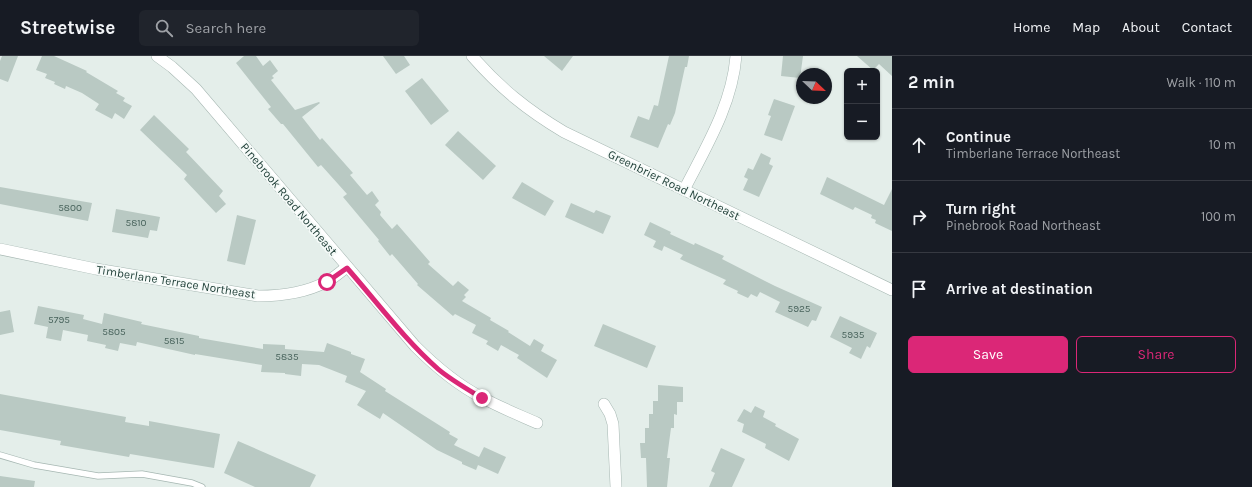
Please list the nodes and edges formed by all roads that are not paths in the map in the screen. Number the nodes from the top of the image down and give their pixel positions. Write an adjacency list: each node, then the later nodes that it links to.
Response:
1 (157, 56): 6 (street, Pinebrook Road Northeast)
2 (472, 56): 4 (street, Greenbrier Road Northeast)
3 (736, 56): 4 (street)
4 (684, 190): 7 (street, Greenbrier Road Northeast)
5 (0, 249): 6 (street, Timberlane Terrace Northeast)
6 (347, 268): 9 (street, Pinebrook Road Northeast)
7 (892, 290)
8 (604, 404): 12 (street)
9 (537, 423)
10 (0, 455): 11 (lane)
11 (202, 487)
12 (616, 487)

